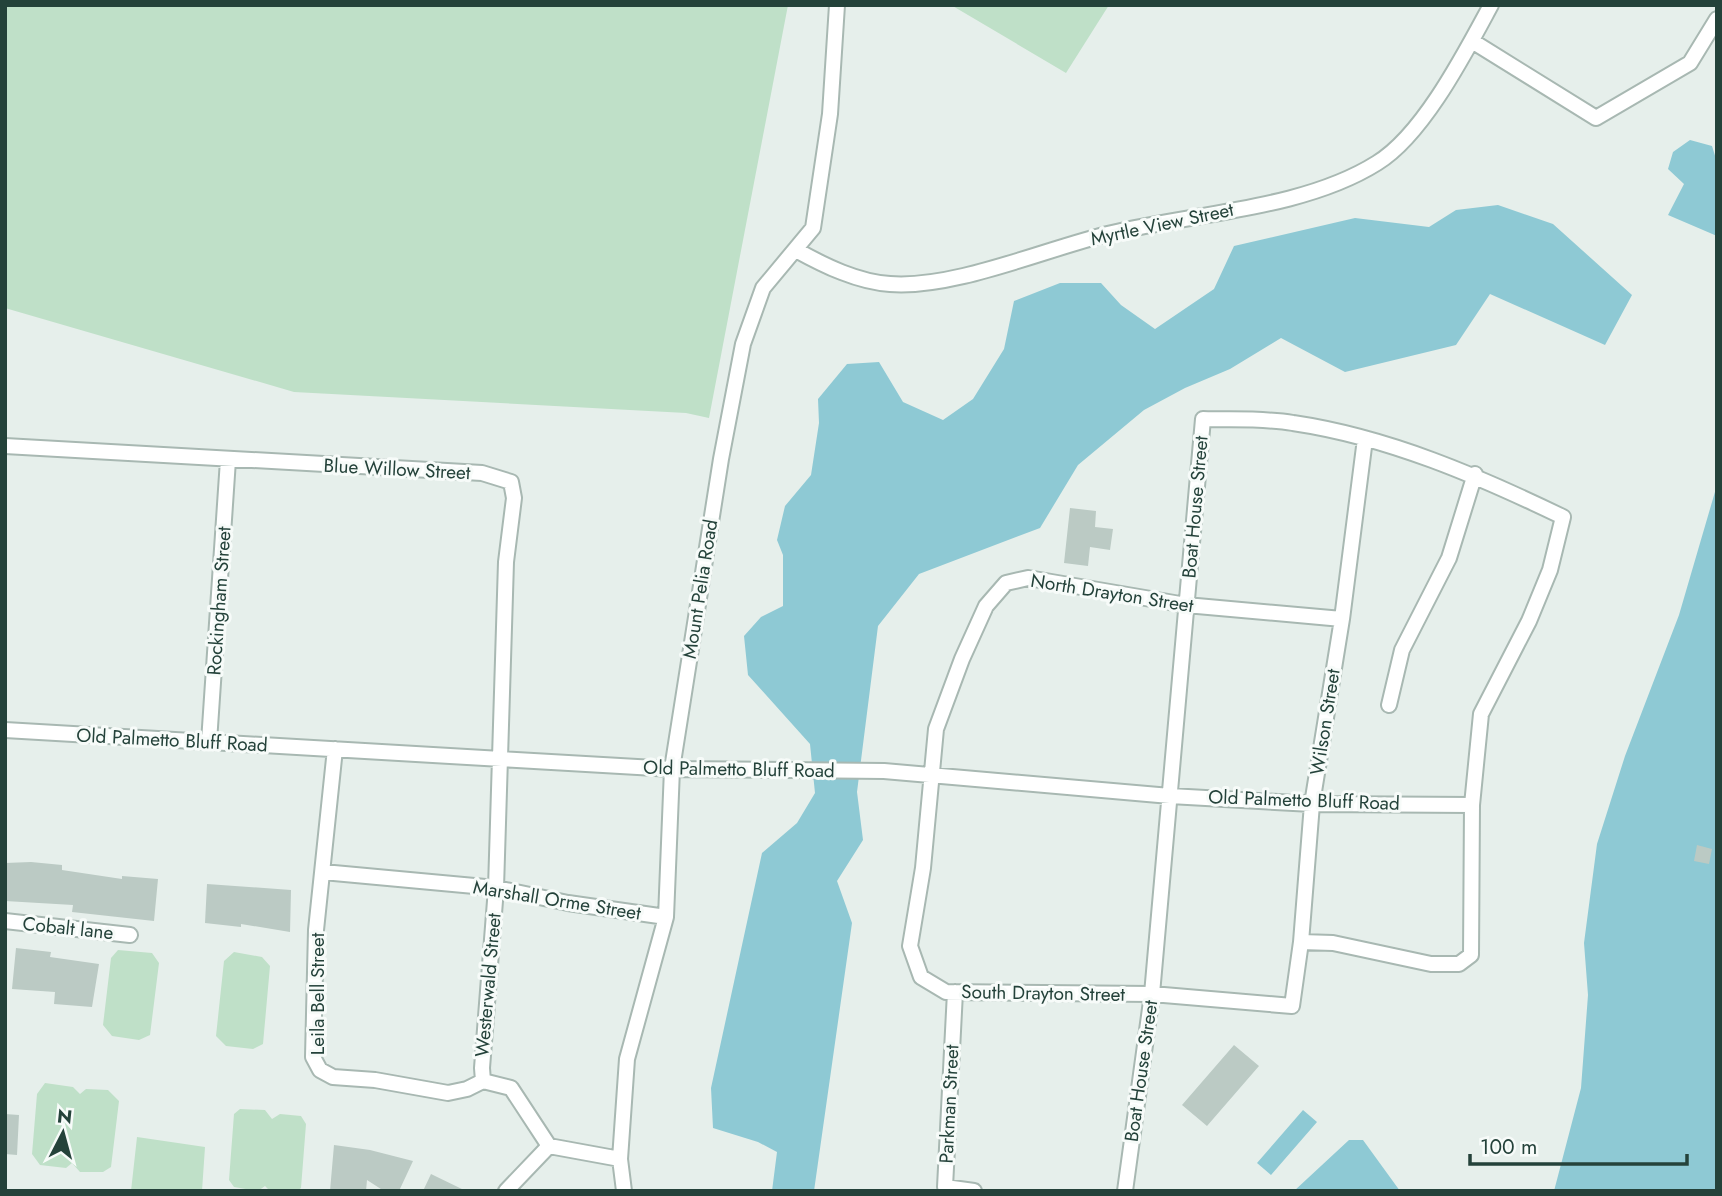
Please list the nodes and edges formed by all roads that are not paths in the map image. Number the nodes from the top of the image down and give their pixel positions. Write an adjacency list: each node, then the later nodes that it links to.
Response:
1 (837, 5): 5 (street, Mount Pelia Road)
2 (1491, 5): 4 (street, Myrtle View Street)
3 (1717, 19): 4 (street)
4 (1472, 41): 5 (street, Myrtle View Street)
5 (796, 250): 17 (street, Mount Pelia Road)
6 (1365, 439): 9 (street, Boat House Street); 10 (street, Boat House Street); 11 (street, Wilson Street)
7 (5, 446): 8 (street, Blue Willow Street)
8 (228, 460): 14 (street, Rockingham Street); 16 (street, Blue Willow Street)
9 (1475, 474): 12 (street); 21 (street, Boat House Street)
10 (1186, 605): 11 (street, North Drayton Street); 18 (street, North Drayton Street); 19 (street, Boat House Street)
11 (1342, 619): 20 (street, Wilson Street)
12 (1389, 705)
13 (5, 730): 14 (street, Old Palmetto Bluff Road)
14 (209, 742): 15 (street, Old Palmetto Bluff Road)
15 (335, 749): 16 (street, Old Palmetto Bluff Road); 22 (street, Leila Bell Street)
16 (499, 759): 17 (street, Old Palmetto Bluff Road); 23 (street, Westerwald Street)
17 (672, 769): 18 (street, Old Palmetto Bluff Road); 24 (street, Mount Pelia Road)
18 (930, 774): 19 (street, Old Palmetto Bluff Road); 28 (street, South Drayton Street)
19 (1170, 796): 20 (street, Old Palmetto Bluff Road); 29 (street, Boat House Street)
20 (1311, 803): 21 (street, Old Palmetto Bluff Road); 27 (street, Wilson Street)
21 (1472, 805): 27 (street)
22 (323, 872): 23 (street, Marshall Orme Street); 31 (street, Leila Bell Street)
23 (496, 888): 24 (street, Marshall Orme Street); 31 (street, Westerwald Street)
24 (666, 917): 33 (street, Mount Pelia Road)
25 (5, 921): 26 (street, Cobalt lane)
26 (130, 935)
27 (1301, 942): 30 (street, Wilson Street)
28 (955, 992): 29 (street, South Drayton Street); 36 (street, Parkman Street)
29 (1152, 995): 30 (street, South Drayton Street); 37 (street, Boat House Street)
30 (1292, 1006)
31 (483, 1081): 32 (street, Westerwald Street)
32 (549, 1146): 33 (street); 34 (street)
33 (621, 1159): 35 (street, Mount Pelia Road)
34 (506, 1191)
35 (624, 1191)
36 (974, 1191)
37 (1125, 1191)

